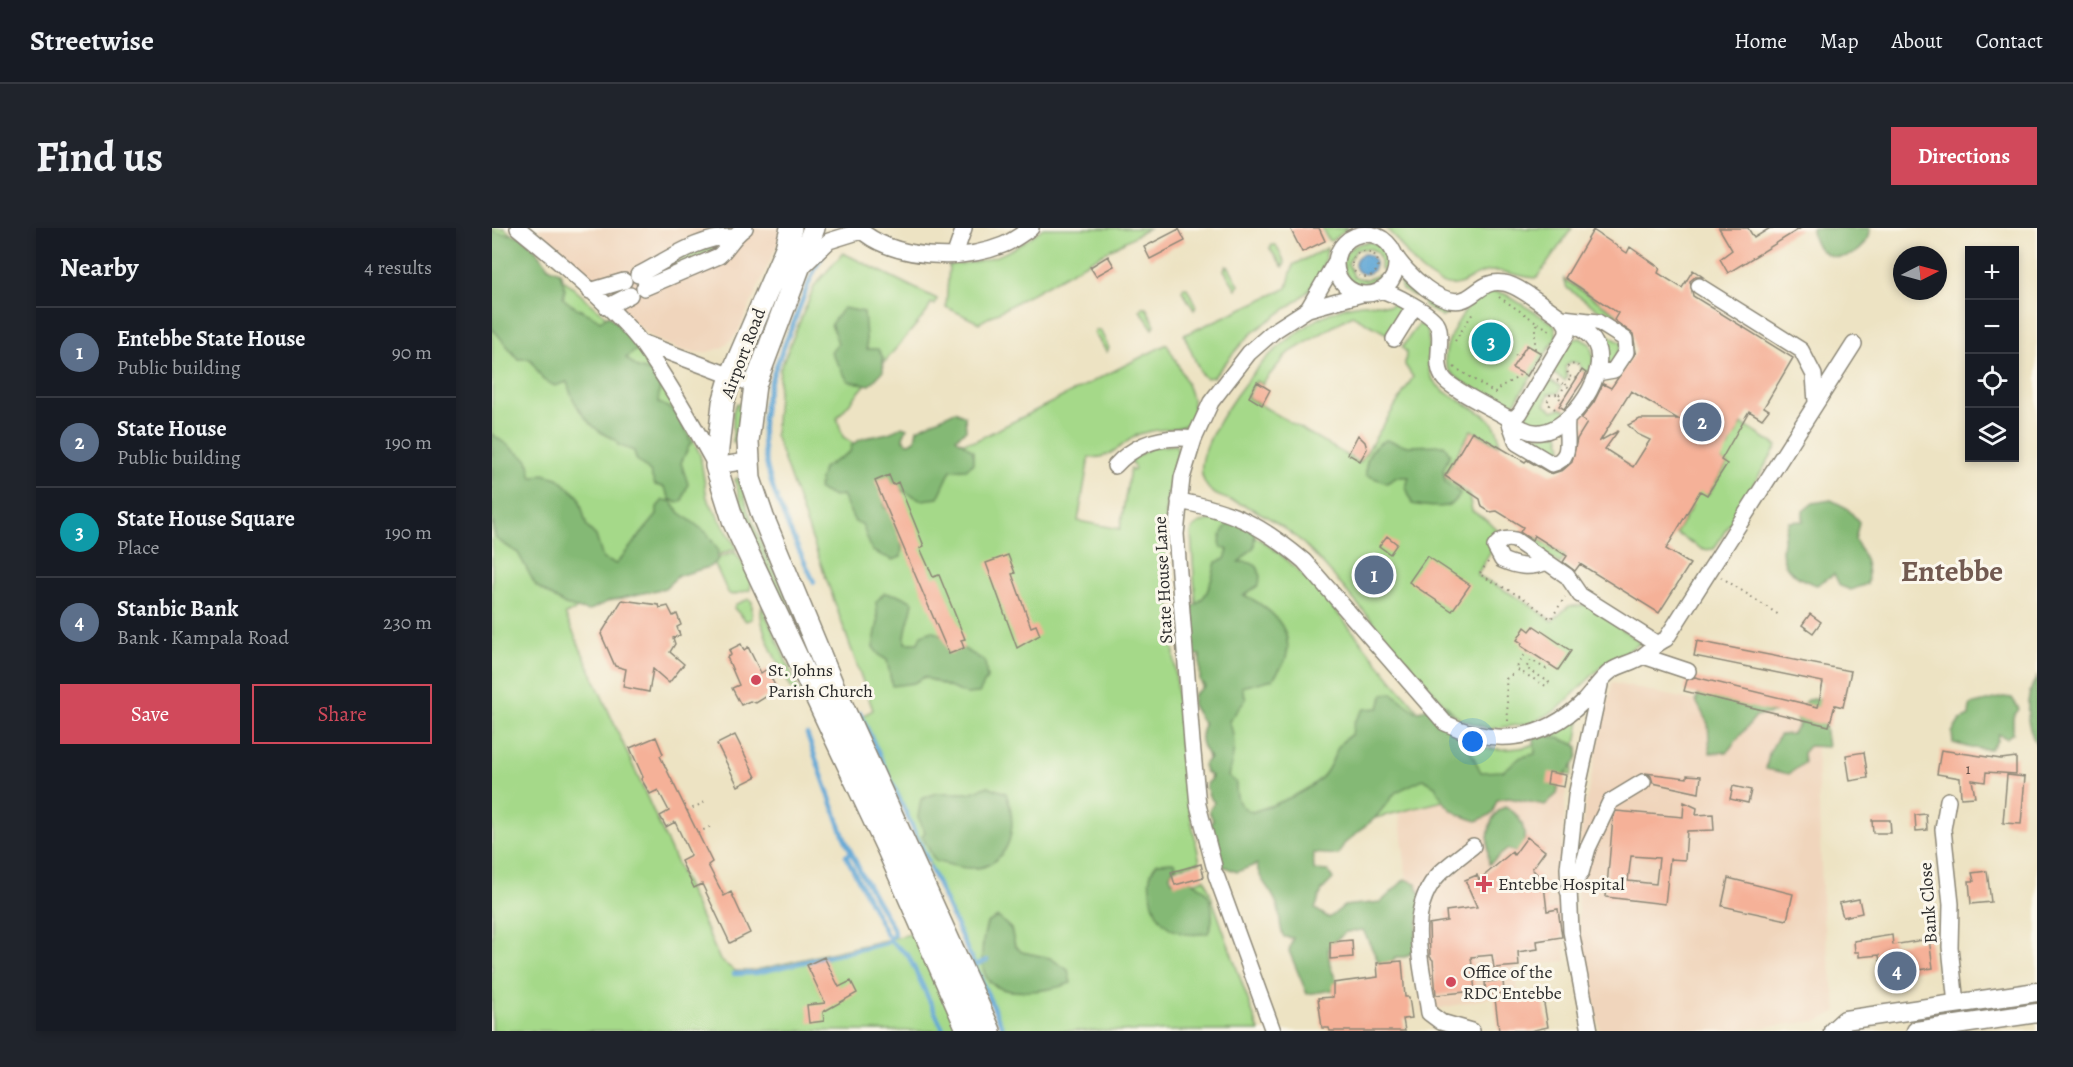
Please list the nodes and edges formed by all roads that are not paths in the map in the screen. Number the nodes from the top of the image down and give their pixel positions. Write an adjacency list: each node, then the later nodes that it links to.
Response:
1 (518, 228): 15 (street)
2 (791, 228): 25 (highway, Airport Road)
3 (814, 228): 11 (highway, Airport Road)
4 (964, 228): 8 (street)
5 (1031, 228): 8 (street)
6 (860, 230): 8 (street); 11 (street)
7 (739, 232): 12 (street)
8 (955, 254)
9 (1394, 254): 10 (street); 14 (street); 20 (street)
10 (1344, 260): 16 (street); 19 (street)
11 (801, 267): 26 (highway, Airport Road)
12 (634, 285): 15 (street); 17 (street)
13 (1699, 286): 27 (street)
14 (1380, 290): 16 (street); 18 (street)
15 (590, 291): 17 (street)
16 (1362, 294): 19 (street)
17 (607, 307): 22 (street)
18 (1414, 307): 21 (street); 28 (street)
19 (1308, 309): 30 (street, State House Lane)
20 (1562, 318): 24 (street); 24 (street); 28 (street)
21 (1394, 339)
22 (641, 342): 25 (street); 33 (street)
23 (1854, 344): 27 (street)
24 (1597, 373): 29 (street)
25 (731, 376): 26 (street); 33 (highway, Airport Road)
26 (755, 385): 32 (highway, Airport Road)
27 (1816, 402): 36 (street)
28 (1508, 418): 29 (street); 29 (street)
29 (1567, 422)
30 (1194, 439): 31 (street); 34 (street, State House Lane)
31 (1115, 466)
32 (749, 470): 33 (street); 48 (highway)
33 (718, 475): 47 (highway)
34 (1179, 501): 39 (street); 49 (street, State House Lane)
35 (1544, 563): 35 (street); 36 (street)
36 (1656, 644): 37 (street)
37 (1643, 656): 38 (street); 39 (street)
38 (1688, 671)
39 (1600, 682): 43 (street)
40 (1643, 782): 43 (street)
41 (1948, 800): 45 (street, Bank Close)
42 (1473, 846): 50 (street)
43 (1568, 891): 51 (street)
44 (2037, 992): 45 (main road)
45 (1956, 1004): 52 (main road)
46 (2037, 1013): 53 (main road)
47 (968, 1031)
48 (990, 1031)
49 (1273, 1031)
50 (1472, 1031)
51 (1590, 1031)
52 (1833, 1031)
53 (1916, 1031)

